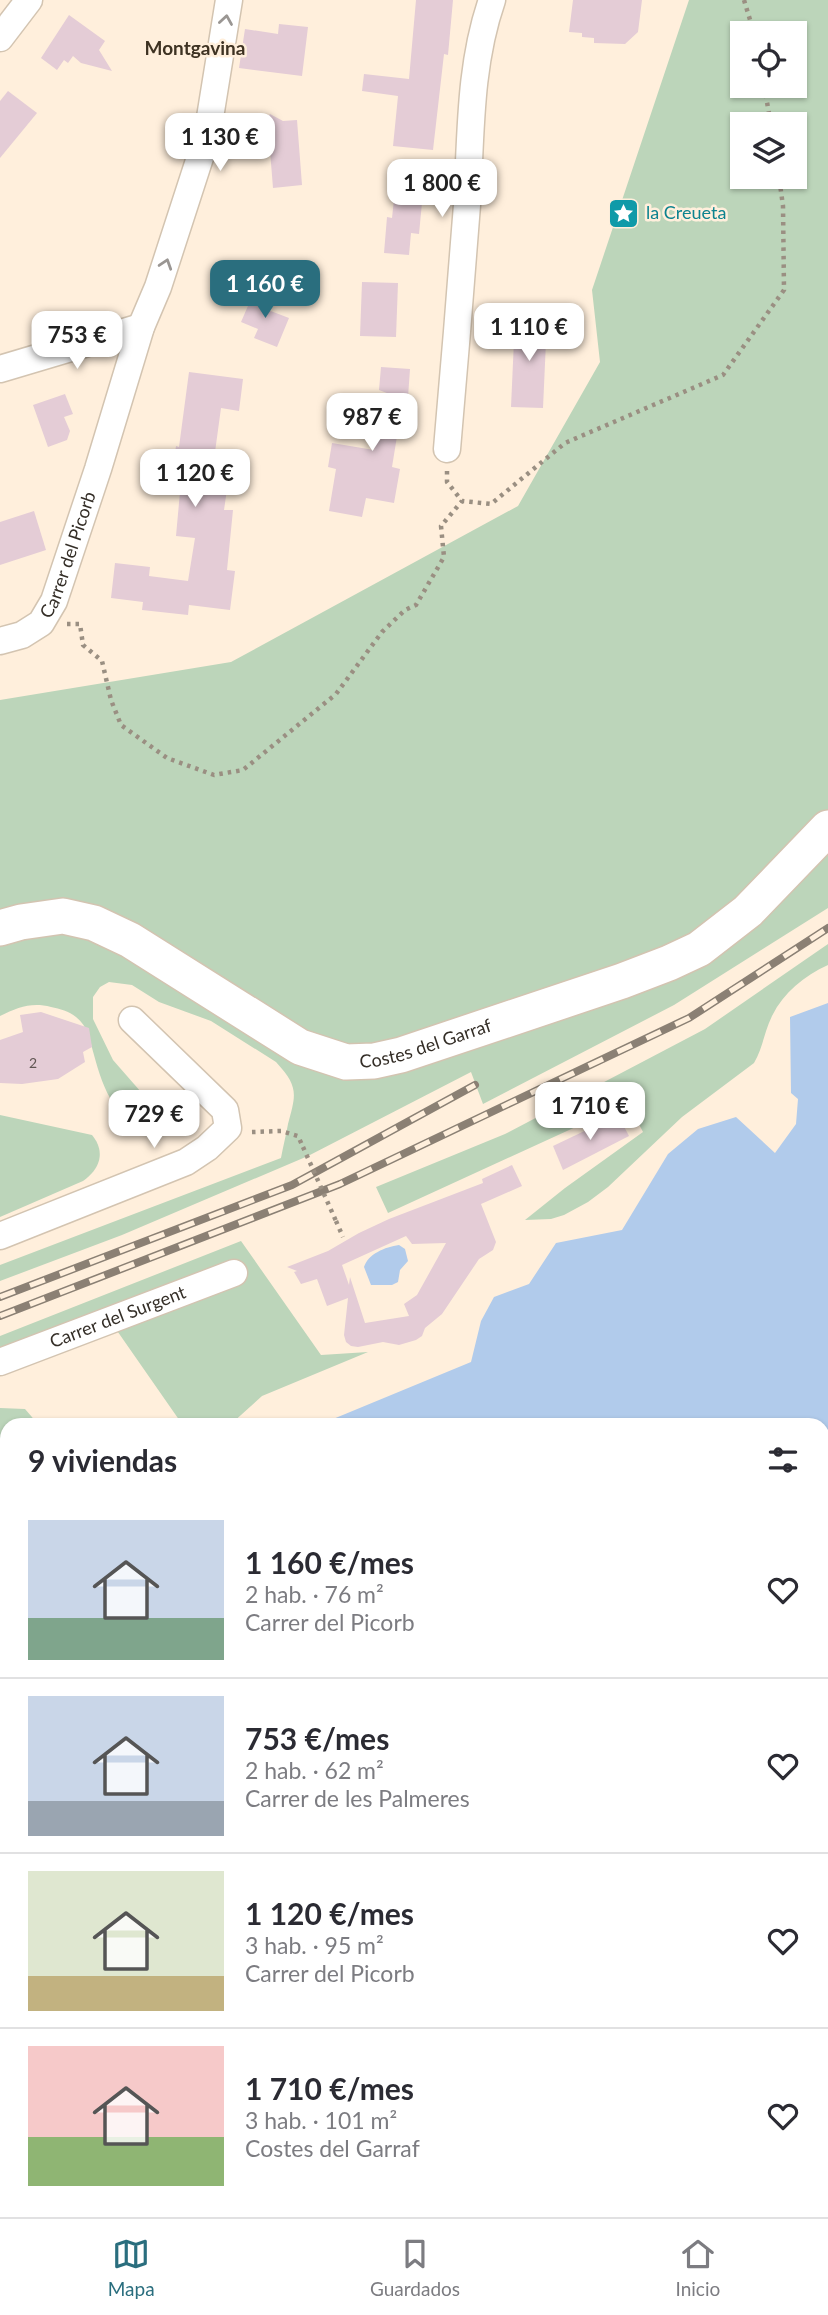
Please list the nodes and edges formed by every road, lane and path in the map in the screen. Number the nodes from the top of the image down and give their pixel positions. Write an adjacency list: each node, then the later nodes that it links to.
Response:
1 (29, 0): 6 (street)
2 (229, 0): 8 (street, Carrer del Picorb, one-way to 2)
3 (492, 0): 10 (street)
4 (744, 0): 5 (path)
5 (750, 21)
6 (0, 38)
7 (781, 189): 11 (path)
8 (141, 327): 9 (street); 12 (street, Carrer del Picorb)
9 (0, 369)
10 (447, 449): 11 (path)
11 (462, 501): 12 (path)
12 (41, 623): 13 (street, Carrer del Picorb)
13 (0, 641)
14 (828, 828): 15 (main road, Costes del Garraf)
15 (0, 928)
16 (132, 1020): 17 (street)
17 (220, 1135): 18 (street); 19 (path, bridge)
18 (0, 1236)
19 (343, 1237)
20 (234, 1273): 21 (street, Carrer del Surgent)
21 (0, 1362)

